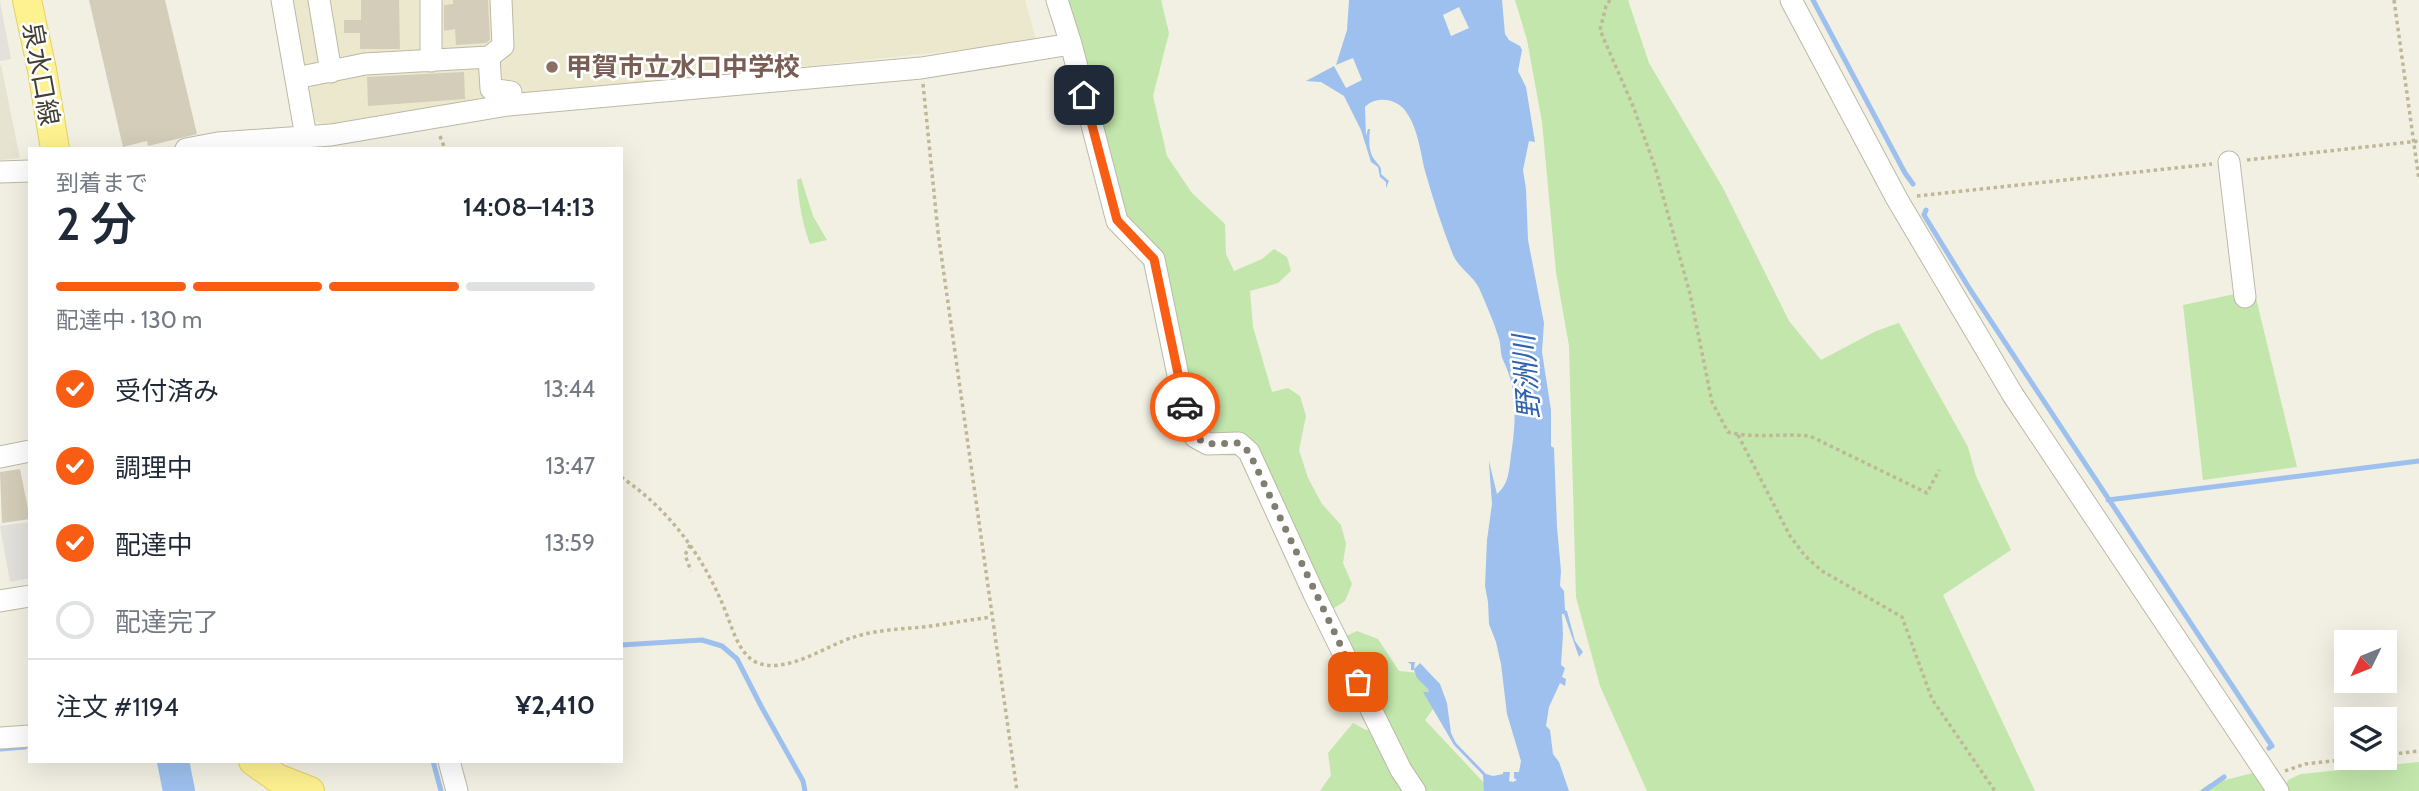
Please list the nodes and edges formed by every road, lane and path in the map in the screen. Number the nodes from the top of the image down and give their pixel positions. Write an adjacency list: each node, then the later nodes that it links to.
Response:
1 (27, 0): 20 (main road, 泉水口線)
2 (282, 0): 15 (street)
3 (319, 0): 14 (street)
4 (431, 0): 12 (street)
5 (501, 0): 11 (street)
6 (1057, 0): 10 (street)
7 (1610, 0): 28 (path)
8 (1791, 0): 26 (street)
9 (2394, 0): 19 (path)
10 (1071, 44): 13 (street); 49 (street)
11 (489, 57): 12 (street); 16 (street)
12 (430, 61): 14 (street)
13 (921, 68): 18 (street); 37 (path)
14 (331, 72): 15 (street)
15 (296, 78): 17 (street)
16 (511, 92)
17 (306, 137): 18 (street); 21 (street)
18 (333, 142)
19 (2417, 142): 22 (path); 25 (path)
20 (55, 147)
21 (199, 147)
22 (2229, 162): 26 (path); 27 (street)
23 (28, 171): 24 (street)
24 (0, 172)
25 (2419, 180)
26 (1898, 199): 45 (street)
27 (2245, 297)
28 (1738, 435): 31 (path); 50 (path)
29 (28, 451): 30 (street)
30 (0, 457)
31 (1939, 470)
32 (623, 479): 33 (path)
33 (690, 545): 34 (path); 37 (path)
34 (691, 571)
35 (28, 596): 36 (street)
36 (0, 601)
37 (991, 617): 48 (path)
38 (28, 736): 39 (street)
39 (0, 738)
40 (2419, 751): 41 (path)
41 (2397, 754)
42 (2334, 761): 45 (path)
43 (256, 763): 46 (main road)
44 (450, 763): 47 (street)
45 (2274, 785)
46 (310, 791)
47 (457, 791)
48 (1017, 791)
49 (1415, 791)
50 (1996, 791)

